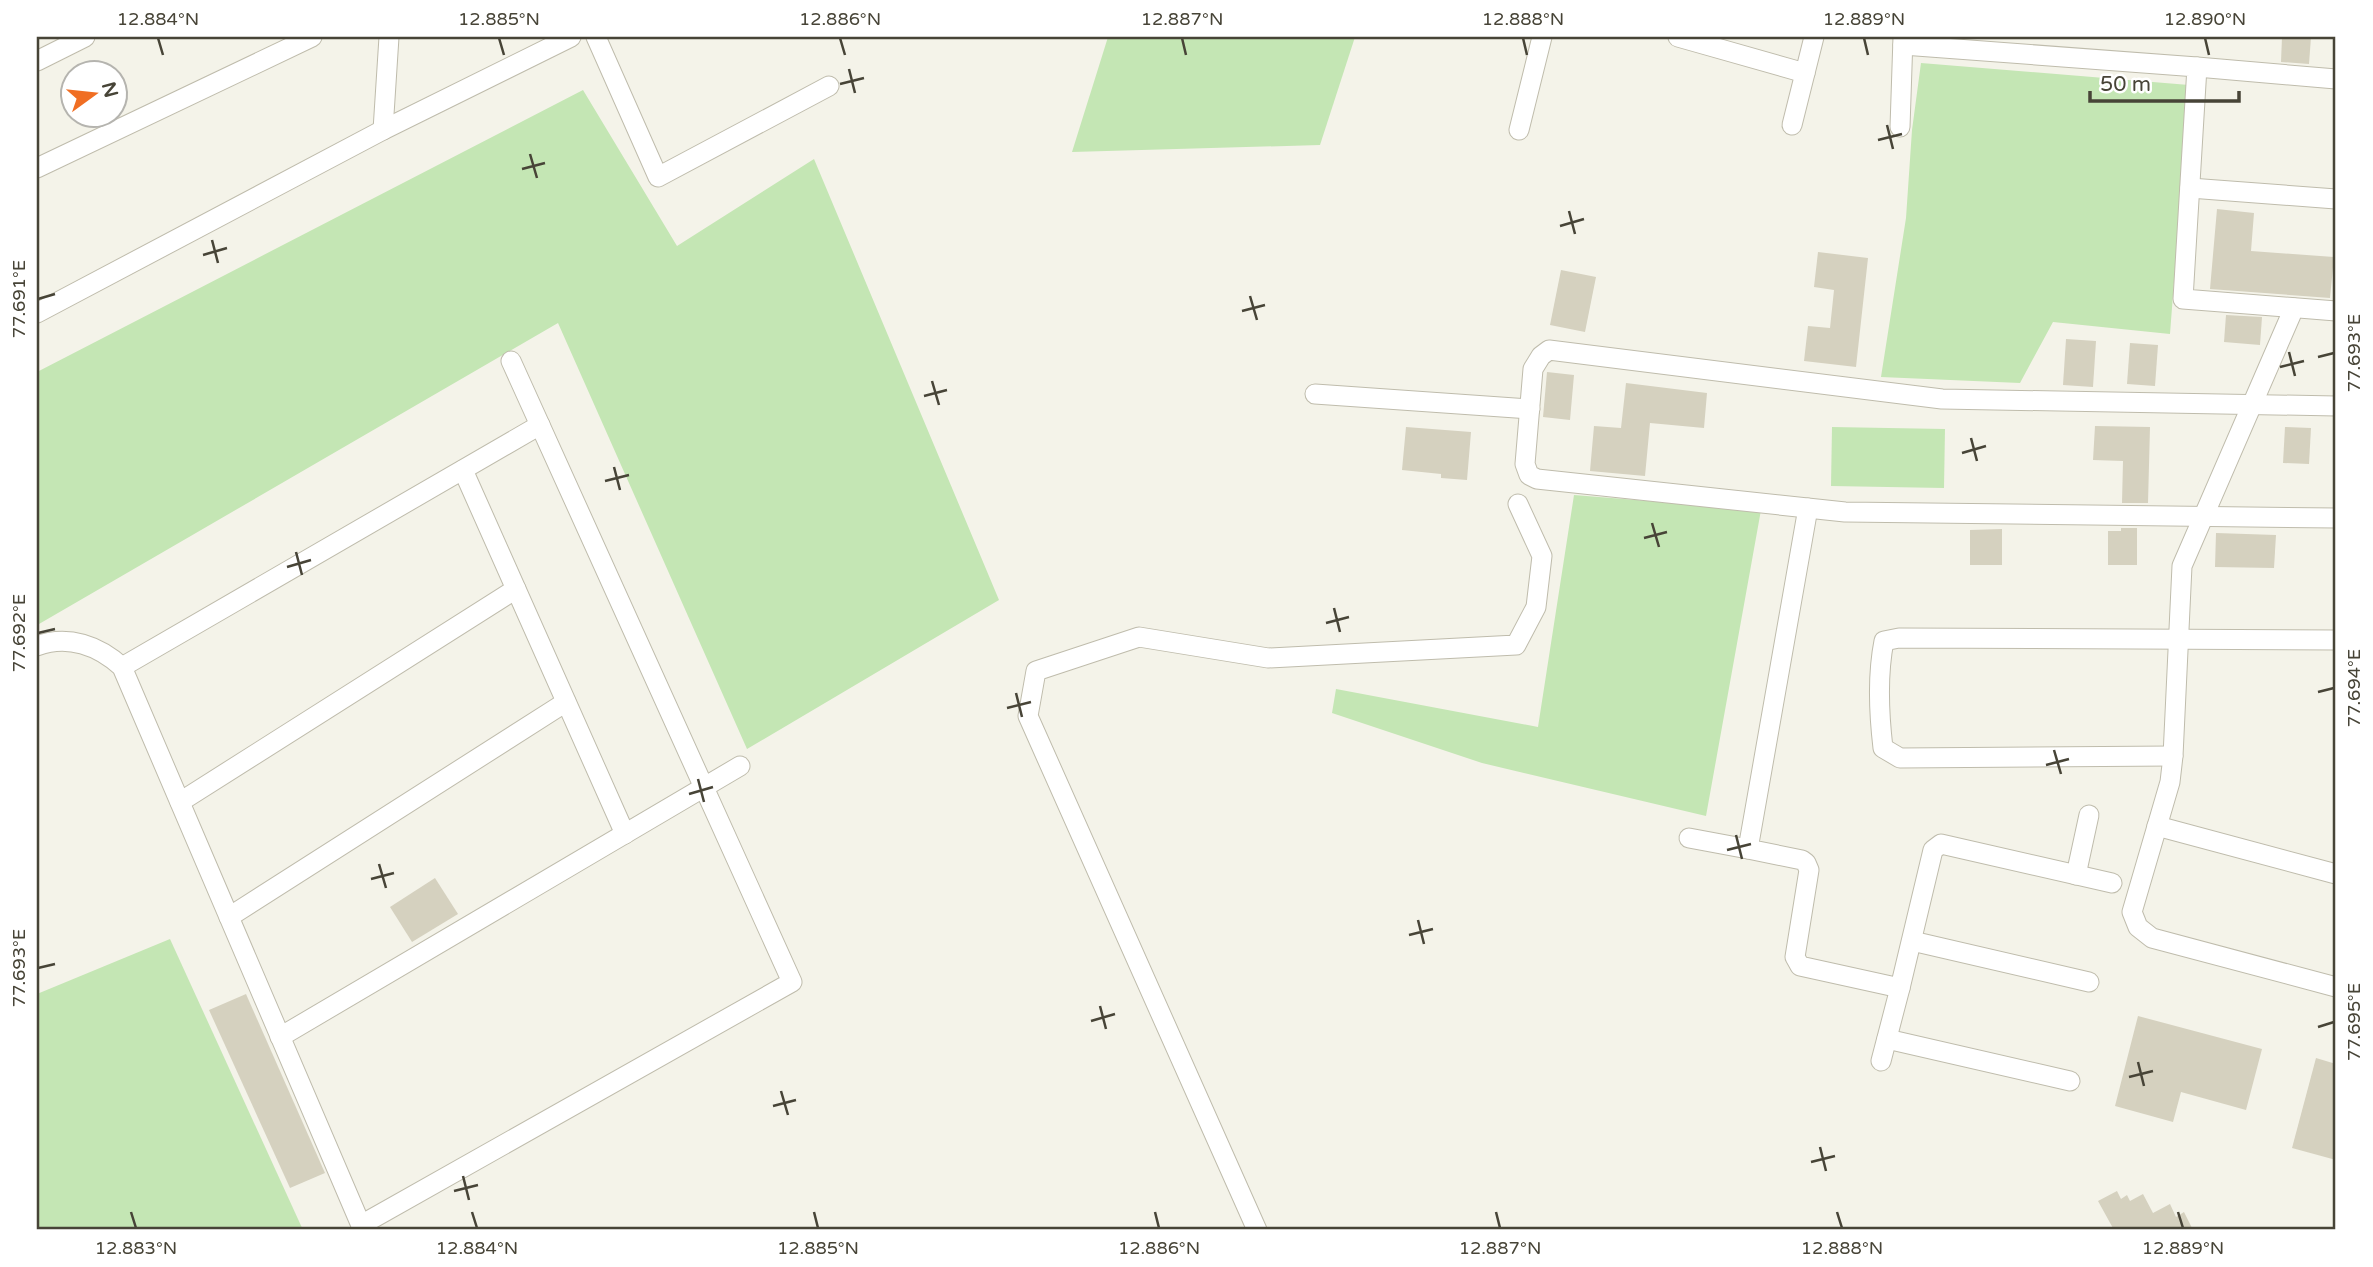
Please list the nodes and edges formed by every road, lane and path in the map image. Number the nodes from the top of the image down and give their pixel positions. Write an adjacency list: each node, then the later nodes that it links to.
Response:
1 (85, 37): 10 (street)
2 (312, 37): 19 (street)
3 (389, 37): 17 (street)
4 (571, 37): 17 (street)
5 (596, 37): 14 (street)
6 (1542, 37): 18 (street)
7 (1678, 37): 12 (street)
8 (1814, 37): 12 (street)
9 (1903, 41): 11 (street); 16 (street)
10 (37, 61)
11 (2197, 67): 13 (street); 20 (street)
12 (1805, 73): 15 (street)
13 (2336, 79)
14 (829, 86)
15 (1792, 125)
16 (1900, 127)
17 (383, 130): 24 (street)
18 (1519, 130)
19 (37, 168)
20 (2190, 188): 21 (street); 22 (street)
21 (2336, 199)
22 (2294, 308): 23 (street); 27 (street)
23 (2336, 311)
24 (37, 313)
25 (511, 361): 30 (street)
26 (1315, 394): 29 (street)
27 (2252, 405): 28 (street); 29 (street); 34 (street)
28 (2336, 406)
29 (1530, 409): 33 (street)
30 (540, 425): 31 (street); 44 (street)
31 (463, 470): 36 (street); 40 (street)
32 (1518, 505): 64 (street)
33 (1808, 508): 34 (street); 50 (street)
34 (2203, 517): 35 (street); 37 (street)
35 (2336, 518)
36 (516, 589): 41 (street); 45 (street)
37 (2178, 638): 38 (street); 42 (street); 42 (street)
38 (2336, 640)
39 (37, 646): 40 (street)
40 (122, 667): 45 (street)
41 (566, 702): 48 (street); 54 (street)
42 (2174, 756): 47 (street)
43 (740, 766): 44 (street)
44 (704, 787): 48 (street); 63 (street)
45 (180, 802): 54 (street)
46 (2089, 815): 52 (street)
47 (2157, 826): 51 (street); 57 (street)
48 (625, 834): 59 (street)
49 (1689, 838): 50 (street)
50 (1748, 849): 58 (street)
51 (2336, 874)
52 (2076, 875): 53 (street); 55 (street)
53 (2112, 883)
54 (229, 917): 59 (street)
55 (1912, 941): 56 (street); 58 (street)
56 (2089, 982)
57 (2336, 987)
58 (1900, 988): 60 (street)
59 (280, 1037): 63 (street)
60 (1887, 1039): 61 (street); 62 (street)
61 (1881, 1061)
62 (2070, 1081)
63 (362, 1228)
64 (1256, 1230)

